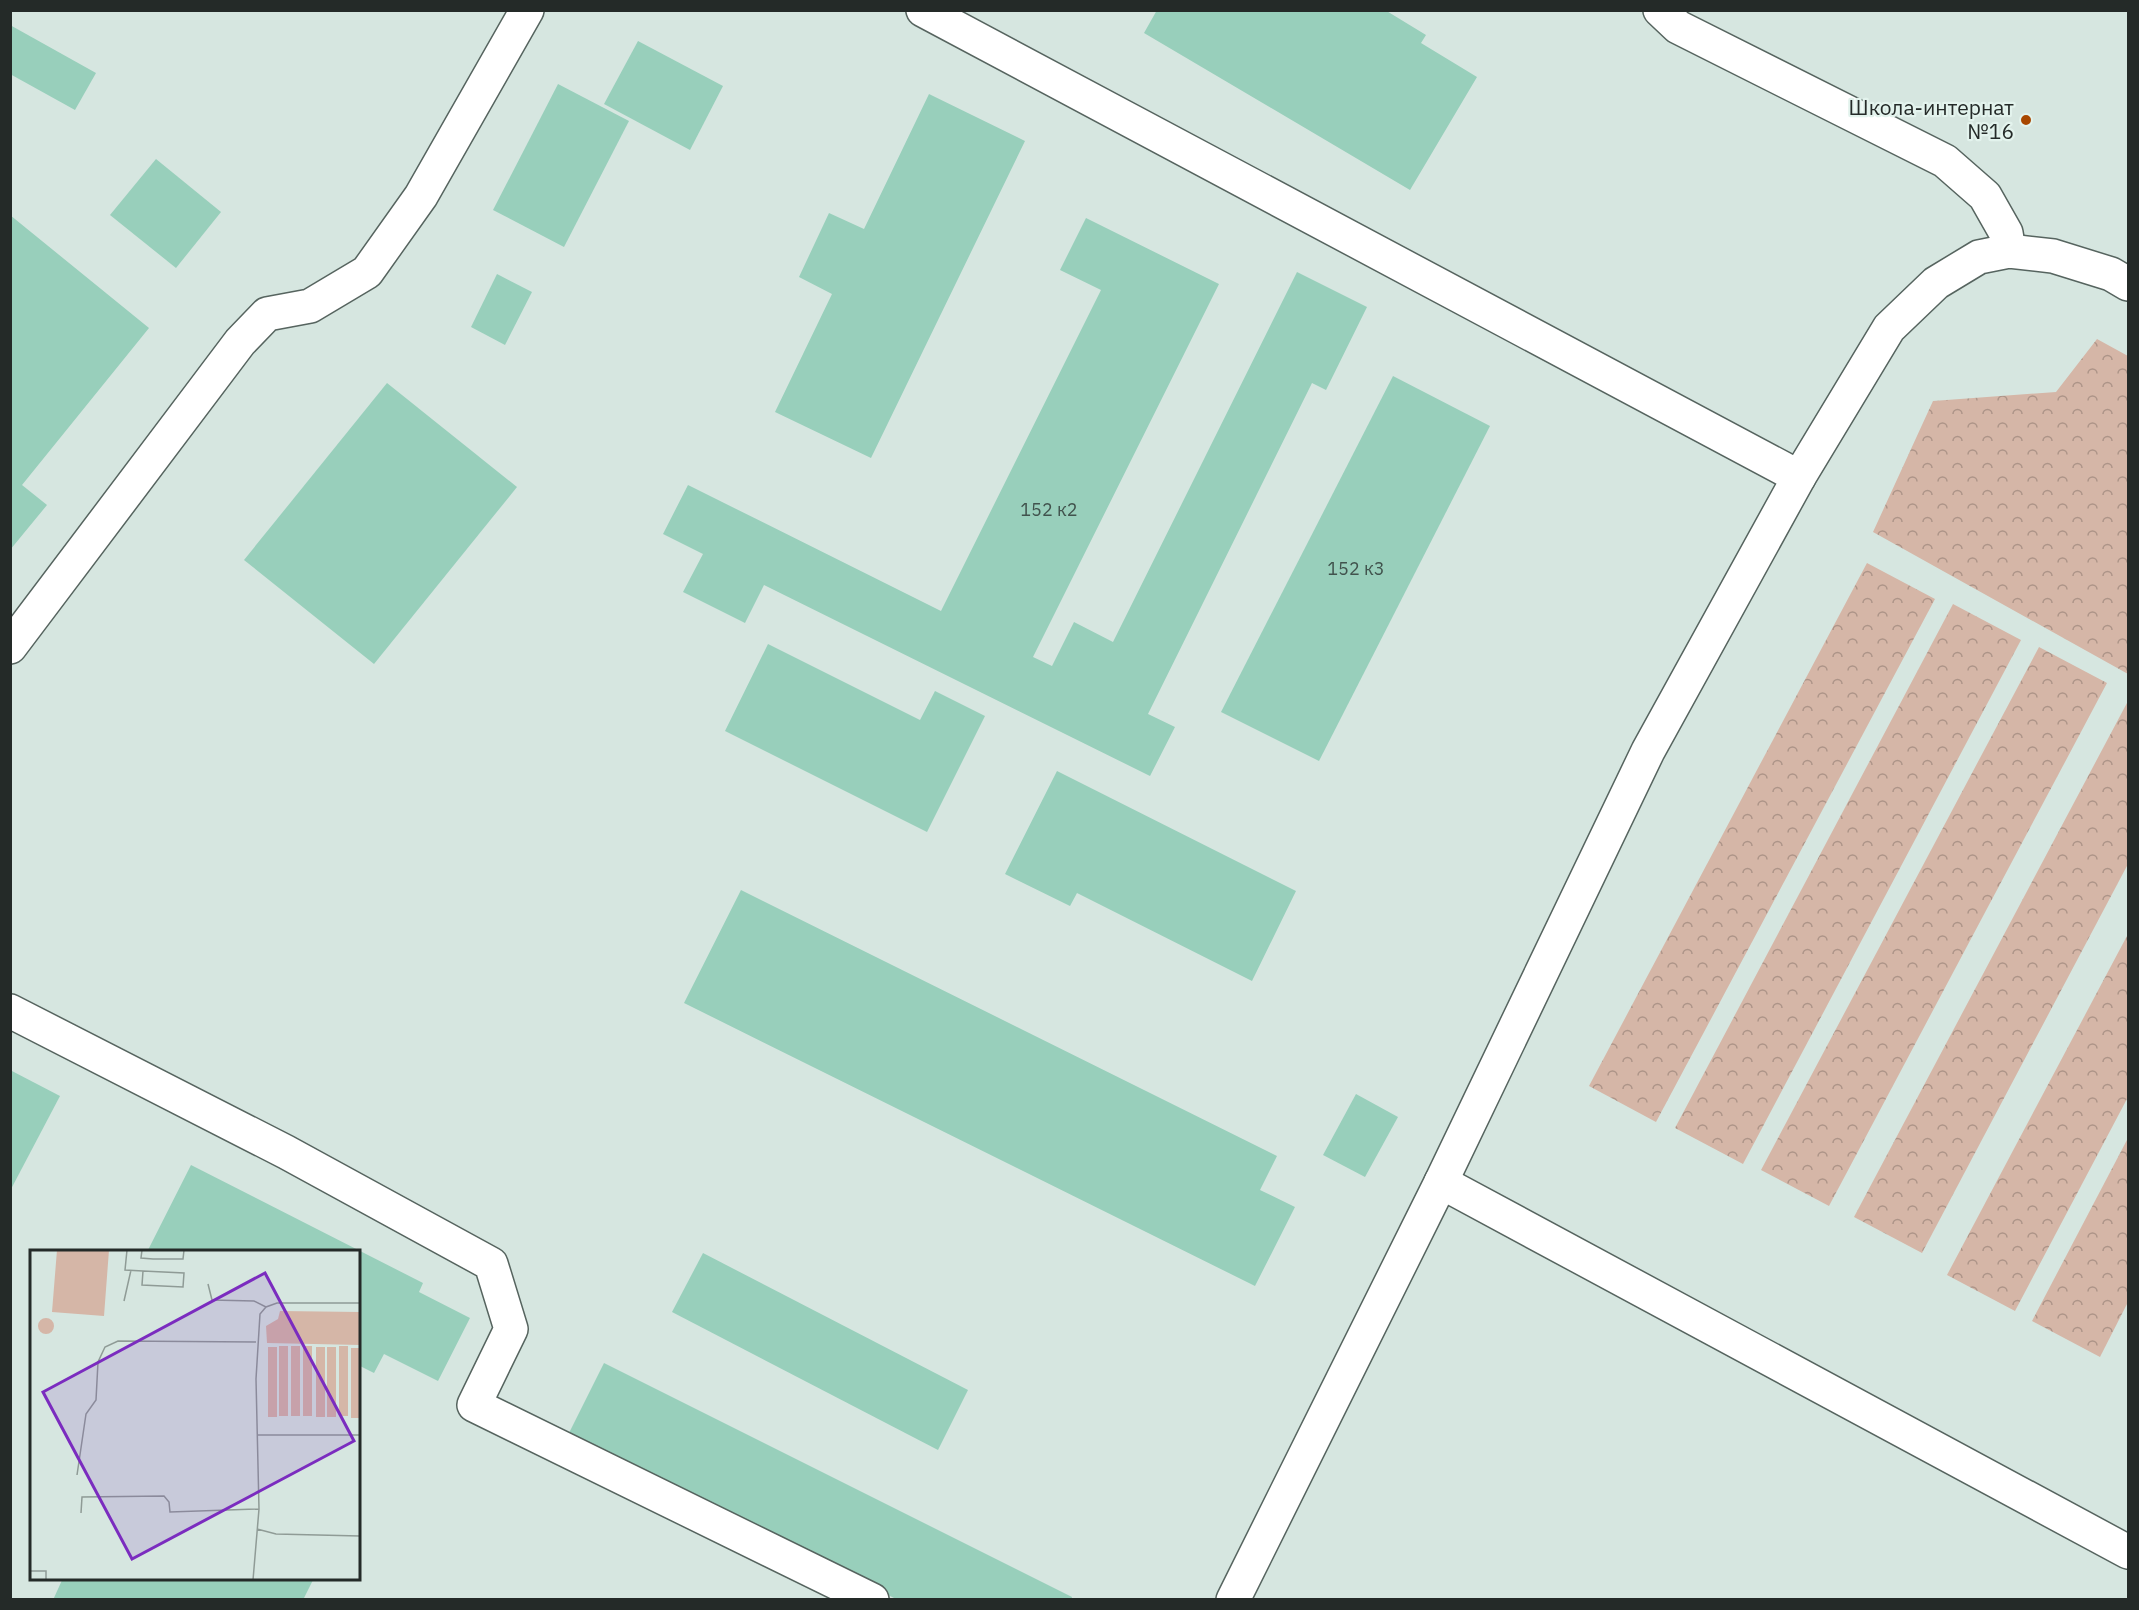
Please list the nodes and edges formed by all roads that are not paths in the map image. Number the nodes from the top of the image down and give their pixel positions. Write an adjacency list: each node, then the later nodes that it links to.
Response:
1 (527, 10): 7 (street)
2 (923, 10): 6 (street)
3 (1660, 10): 4 (street)
4 (1994, 254): 5 (street); 6 (street)
5 (2128, 284)
6 (1799, 477): 9 (street)
7 (10, 647)
8 (10, 1011): 11 (street)
9 (1441, 1182): 10 (street); 12 (street)
10 (2128, 1552)
11 (872, 1599)
12 (1233, 1599)

